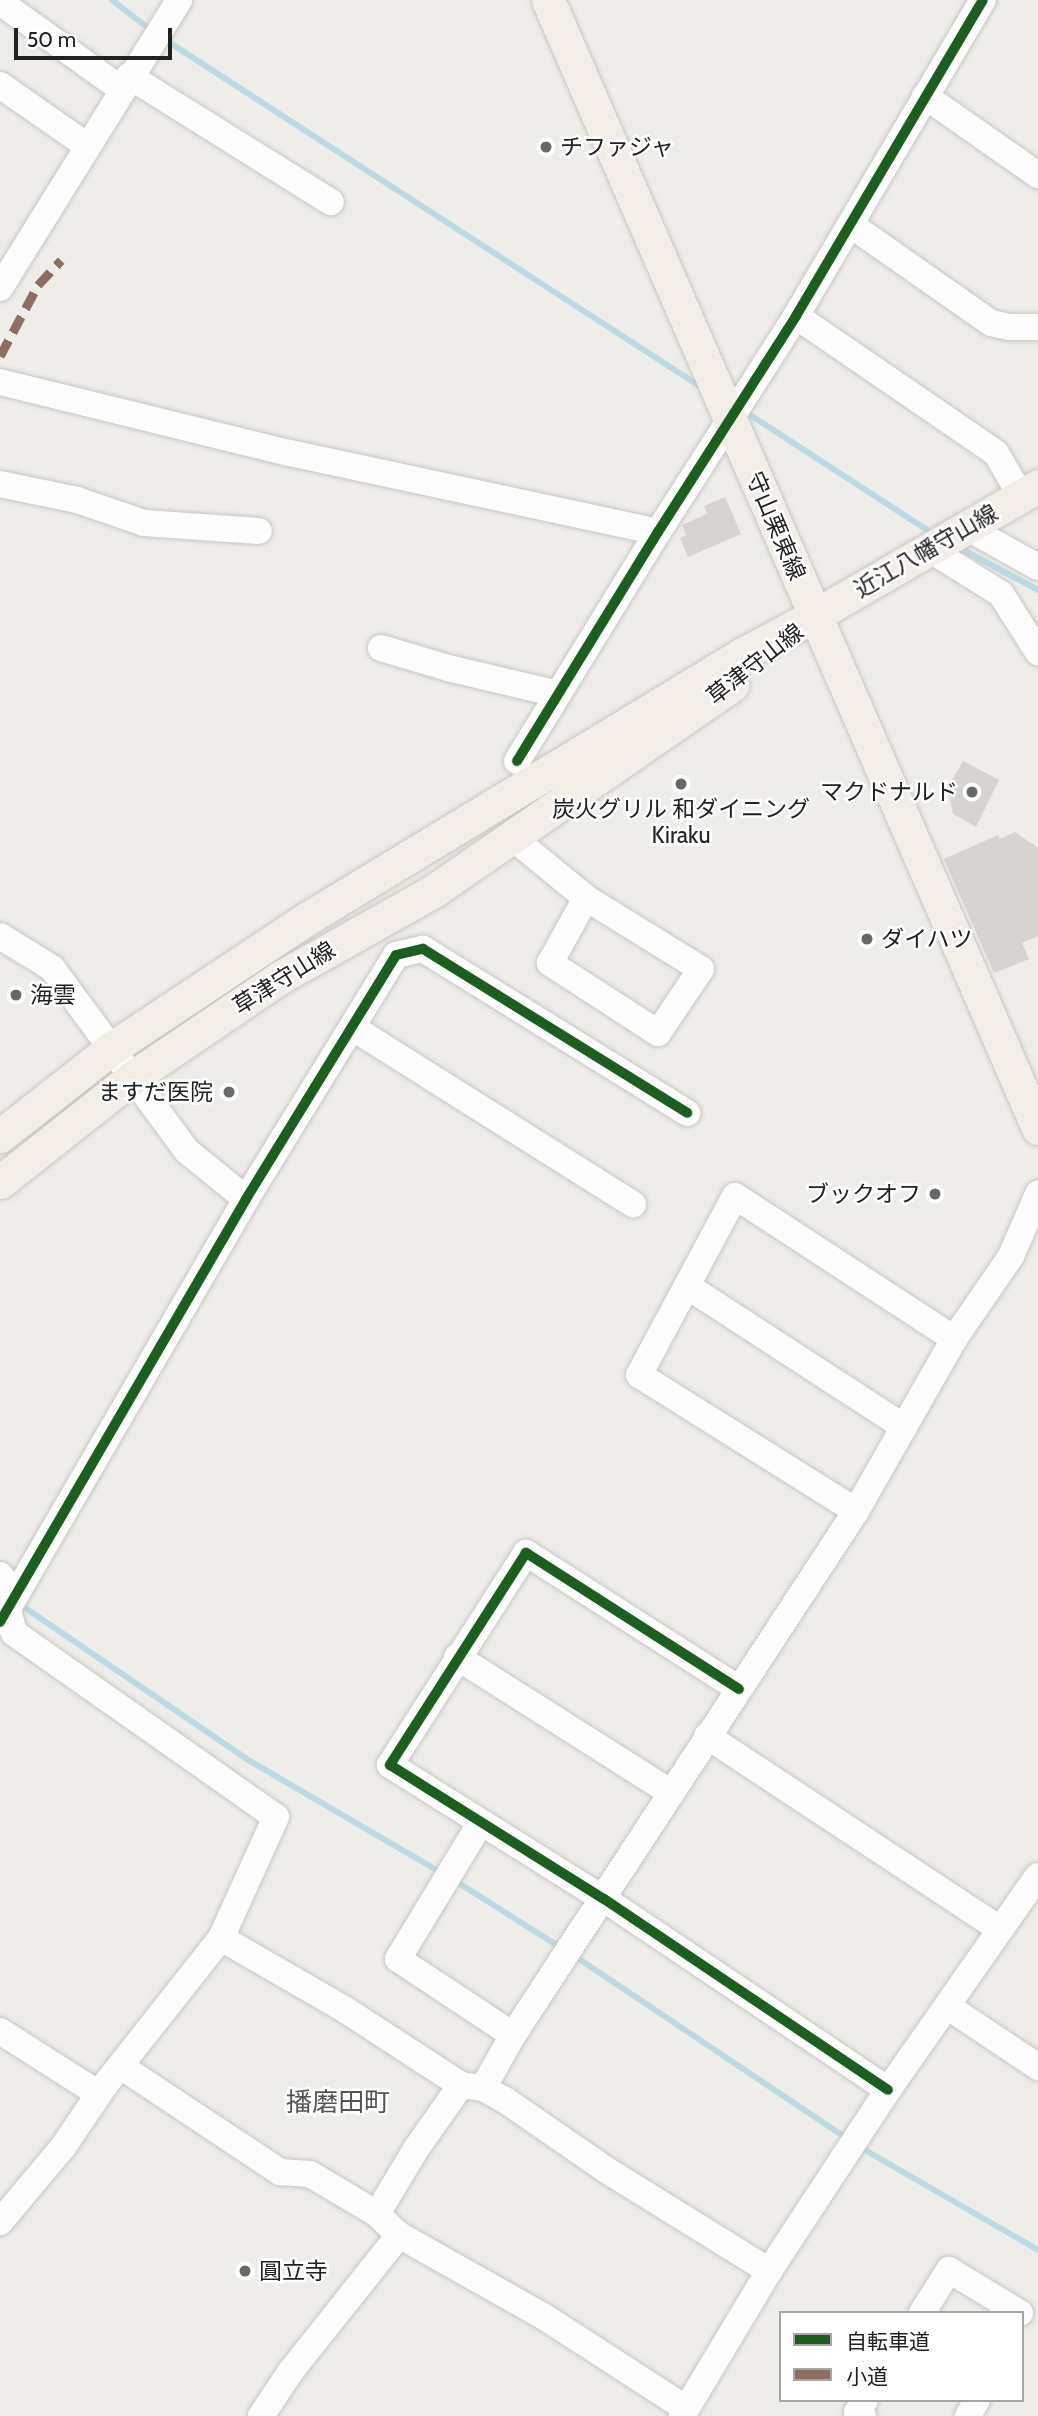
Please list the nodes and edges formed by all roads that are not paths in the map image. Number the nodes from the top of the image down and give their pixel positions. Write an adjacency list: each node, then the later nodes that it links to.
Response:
1 (179, 0): 5 (street)
2 (548, 0): 16 (main road, 守山栗東線)
3 (983, 0): 7 (street)
4 (0, 2): 5 (street)
5 (125, 83): 8 (street); 10 (street)
6 (0, 85): 8 (street)
7 (925, 96): 9 (street); 11 (street)
8 (86, 145): 12 (street)
9 (1038, 175)
10 (331, 202)
11 (851, 225): 13 (street); 14 (street)
12 (4, 271)
13 (796, 316): 16 (street); 18 (street)
14 (1038, 327)
15 (0, 382): 21 (street)
16 (730, 418): 21 (street); 24 (main road, 守山栗東線)
17 (0, 484): 20 (street)
18 (1029, 491): 19 (main road, 近江八幡守山線)
19 (966, 527): 22 (main road, 近江八幡守山線); 23 (street)
20 (259, 531)
21 (658, 531): 27 (street)
22 (929, 549): 24 (main road, 近江八幡守山線); 26 (street)
23 (1038, 567)
24 (814, 616): 29 (main road, 草津守山線); 33 (main road, 草津守山線); 36 (main road, 守山栗東線)
25 (381, 648): 27 (street)
26 (1038, 652)
27 (558, 694): 28 (street)
28 (517, 761)
29 (513, 838): 30 (street); 34 (main road, 草津守山線)
30 (586, 898): 30 (street)
31 (0, 936): 33 (street)
32 (352, 1028): 35 (street); 40 (street); 41 (street)
33 (112, 1048): 34 (street); 37 (main road, 草津守山線)
34 (133, 1077): 38 (main road, 草津守山線); 40 (street)
35 (687, 1113)
36 (1038, 1128)
37 (0, 1136)
38 (0, 1182)
39 (1038, 1194): 43 (street)
40 (247, 1199): 47 (street)
41 (633, 1204)
42 (687, 1286): 43 (street); 44 (street); 45 (street)
43 (954, 1339): 44 (street)
44 (904, 1427): 45 (street)
45 (856, 1511): 49 (street)
46 (0, 1575): 47 (street)
47 (4, 1616): 56 (street)
48 (457, 1657): 49 (street); 51 (street); 52 (street)
49 (739, 1689): 50 (street)
50 (707, 1736): 51 (street); 55 (street)
51 (671, 1793): 54 (street)
52 (481, 1822): 54 (street); 59 (street)
53 (1038, 1876): 55 (street)
54 (604, 1899): 59 (street); 63 (street)
55 (1000, 1929): 57 (street)
56 (221, 1938): 60 (street); 62 (street)
57 (947, 2006): 61 (street); 63 (street)
58 (0, 2031): 64 (street)
59 (513, 2035): 62 (street)
60 (122, 2067): 64 (street); 65 (street)
61 (1038, 2067)
62 (472, 2087): 65 (street); 68 (street)
63 (888, 2090): 68 (street)
64 (99, 2094): 66 (street)
65 (377, 2214): 67 (street)
66 (0, 2222)
67 (399, 2235): 72 (street); 73 (street)
68 (769, 2272): 72 (street)
69 (923, 2311): 70 (street)
70 (1021, 2311)
71 (864, 2402): 74 (street)
72 (684, 2412)
73 (261, 2416)
74 (863, 2416)

